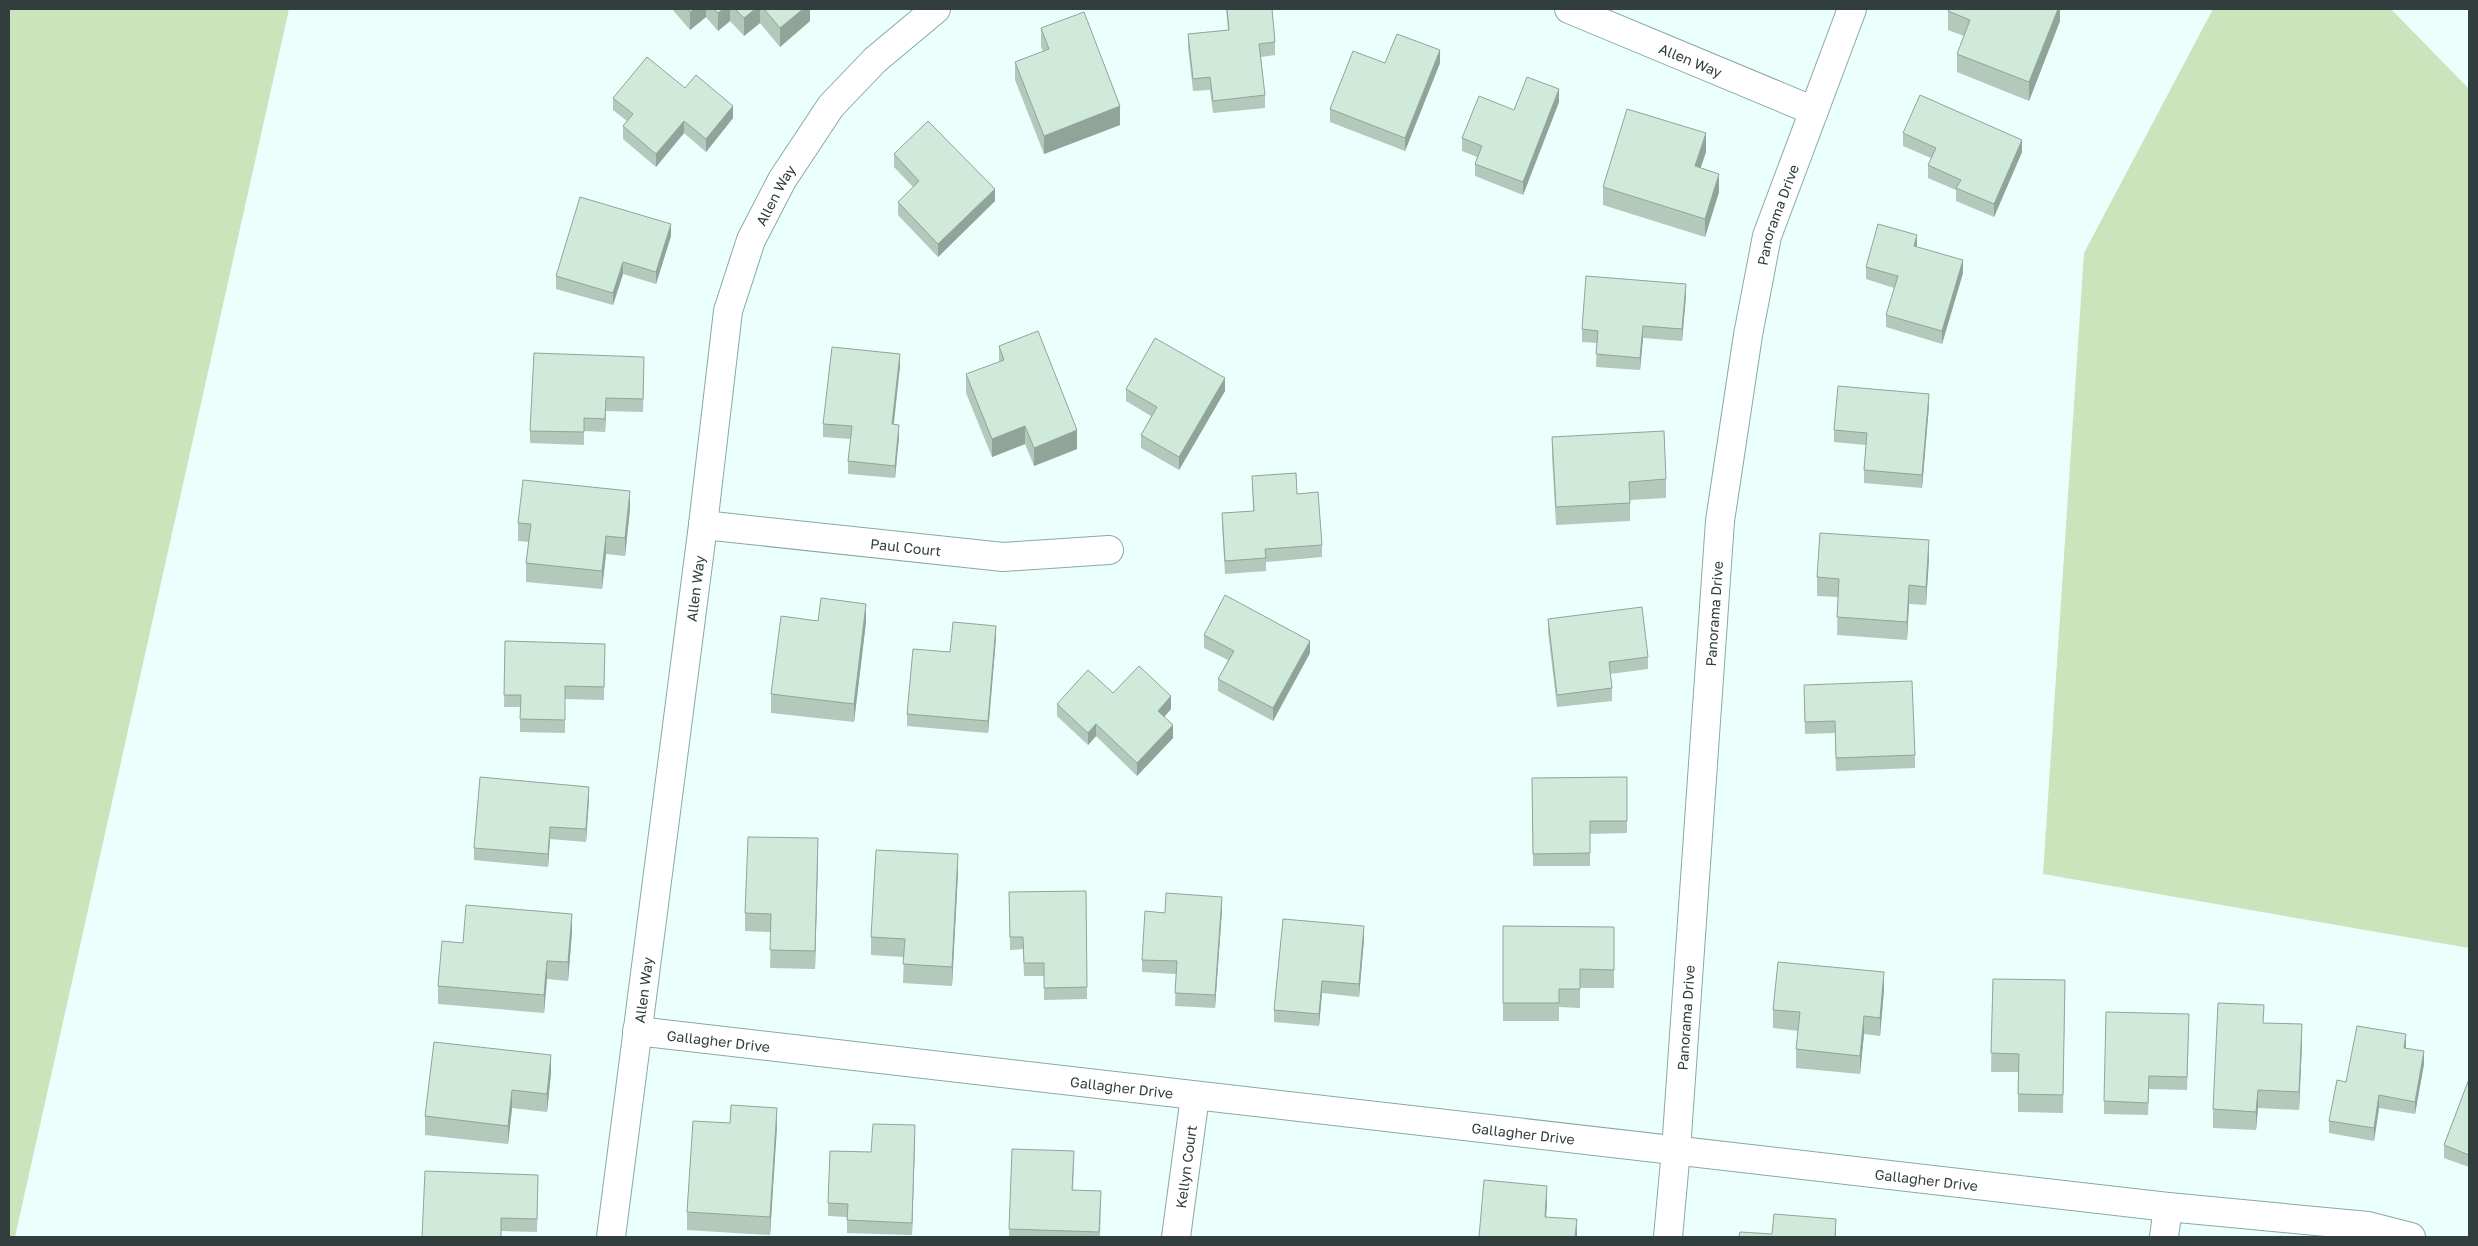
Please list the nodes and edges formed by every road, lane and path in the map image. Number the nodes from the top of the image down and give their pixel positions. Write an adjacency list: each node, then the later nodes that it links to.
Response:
1 (936, 9): 5 (street, Allen Way)
2 (1569, 9): 4 (street, Allen Way)
3 (1852, 9): 4 (street, Panorama Drive)
4 (1814, 111): 9 (street, Panorama Drive)
5 (703, 525): 6 (street, Paul Court); 7 (street, Allen Way)
6 (1109, 550)
7 (637, 1031): 8 (street, Gallagher Drive); 11 (street, Allen Way)
8 (1195, 1096): 9 (street, Gallagher Drive); 12 (street, Kellyn Court)
9 (1676, 1150): 10 (street, Gallagher Drive); 13 (street, Panorama Drive)
10 (2168, 1207): 14 (street); 15 (street, Gallagher Drive)
11 (611, 1237)
12 (1176, 1237)
13 (1668, 1237)
14 (2164, 1237)
15 (2410, 1237)

